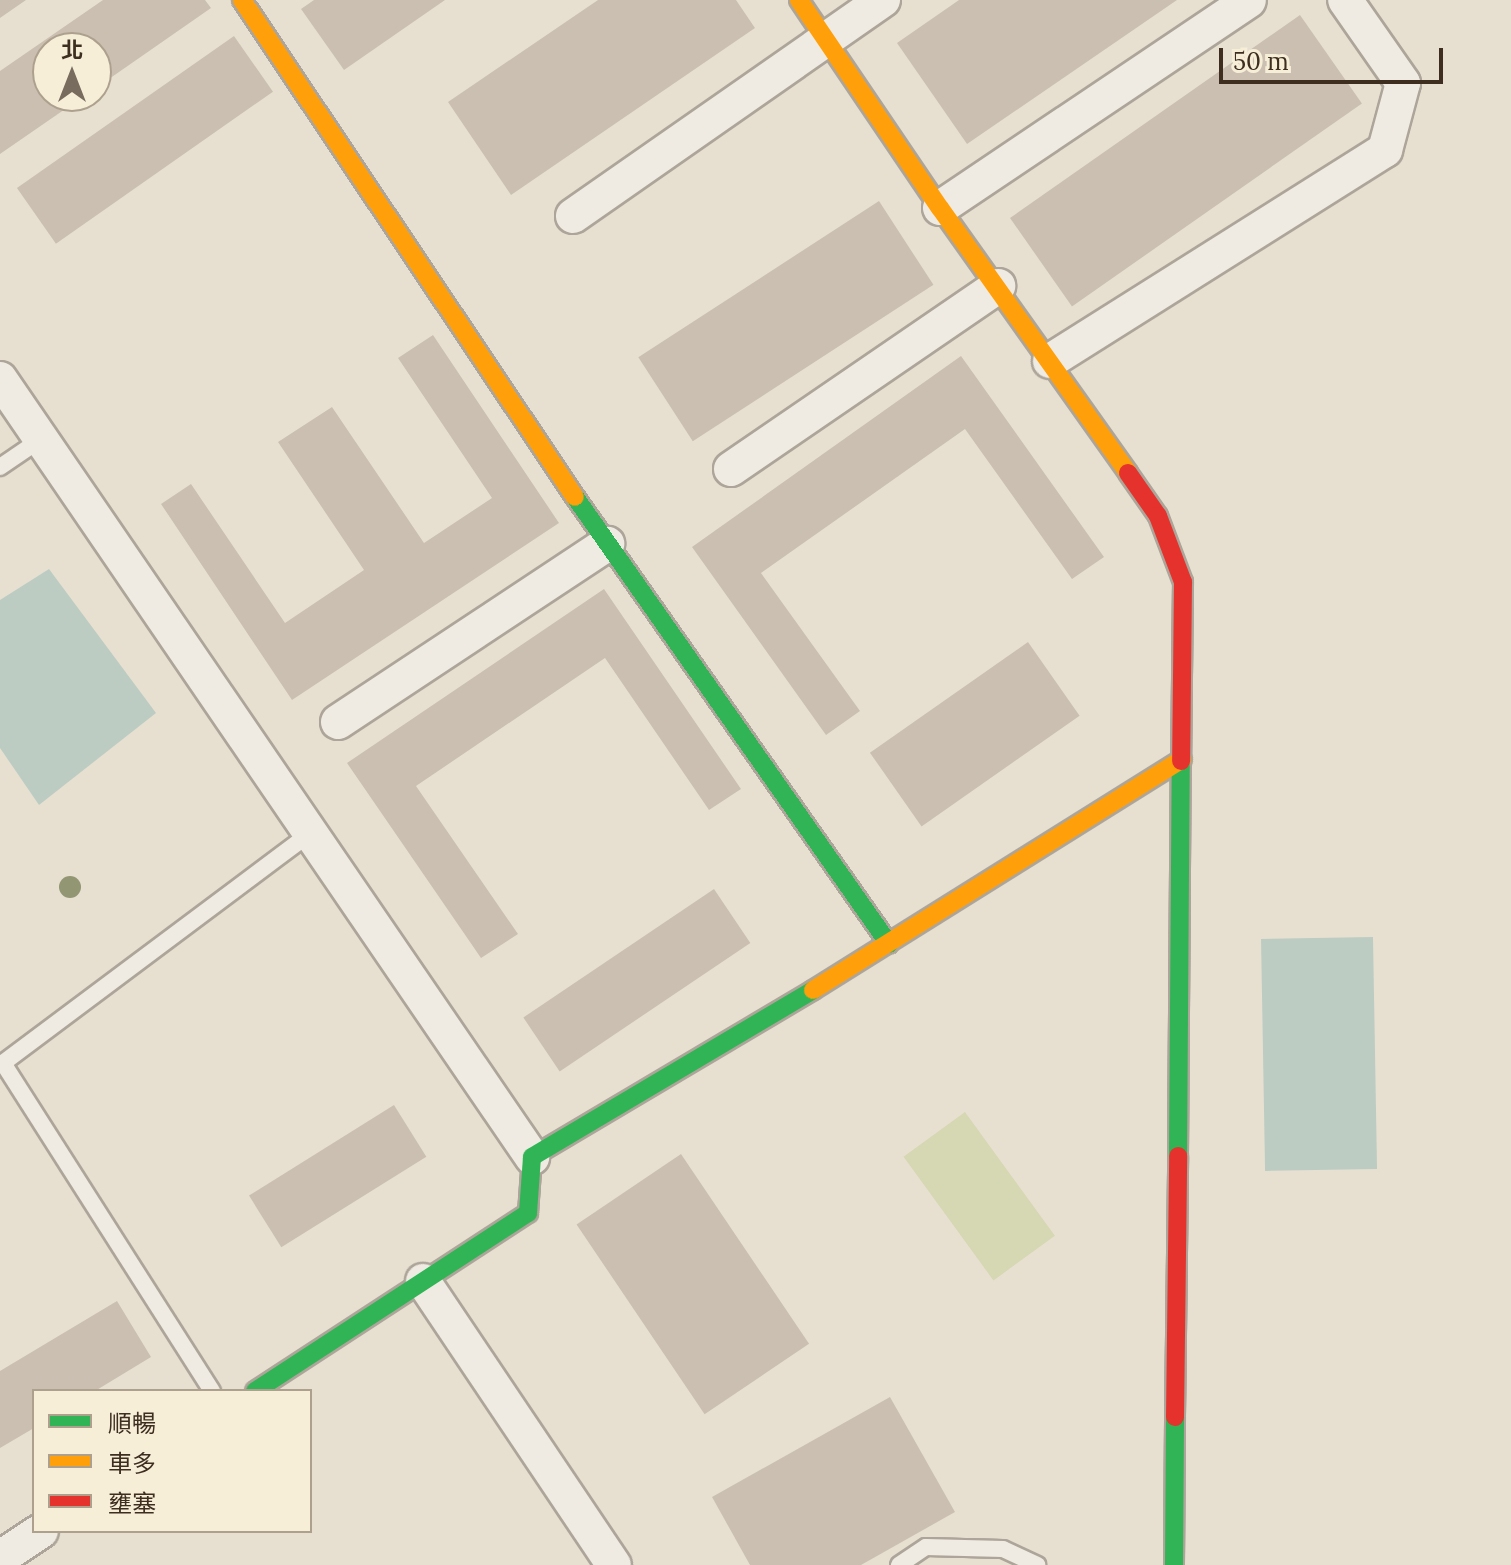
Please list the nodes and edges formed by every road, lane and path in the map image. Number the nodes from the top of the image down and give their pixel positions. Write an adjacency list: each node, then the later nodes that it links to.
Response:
1 (242, 0): 15 (street)
2 (799, 0): 6 (street)
3 (883, 0): 6 (street)
4 (1249, 0): 7 (street)
5 (1345, 0): 10 (street)
6 (827, 39): 7 (street); 8 (street)
7 (940, 208): 9 (street)
8 (573, 216)
9 (998, 286): 10 (street); 14 (street)
10 (1050, 361): 17 (street)
11 (0, 379): 12 (street)
12 (41, 439): 13 (lane); 18 (street)
13 (0, 467)
14 (731, 469)
15 (607, 544): 16 (street); 19 (street)
16 (338, 722)
17 (1182, 759): 19 (street); 30 (street)
18 (310, 833): 20 (lane); 21 (street)
19 (889, 944): 21 (street)
20 (1, 1062): 23 (lane)
21 (532, 1157): 22 (street)
22 (423, 1281): 24 (street); 27 (street)
23 (211, 1389)
24 (258, 1389)
25 (38, 1533): 26 (street)
26 (0, 1558)
27 (614, 1565)
28 (899, 1565): 29 (lane)
29 (1037, 1565)
30 (1174, 1565)

